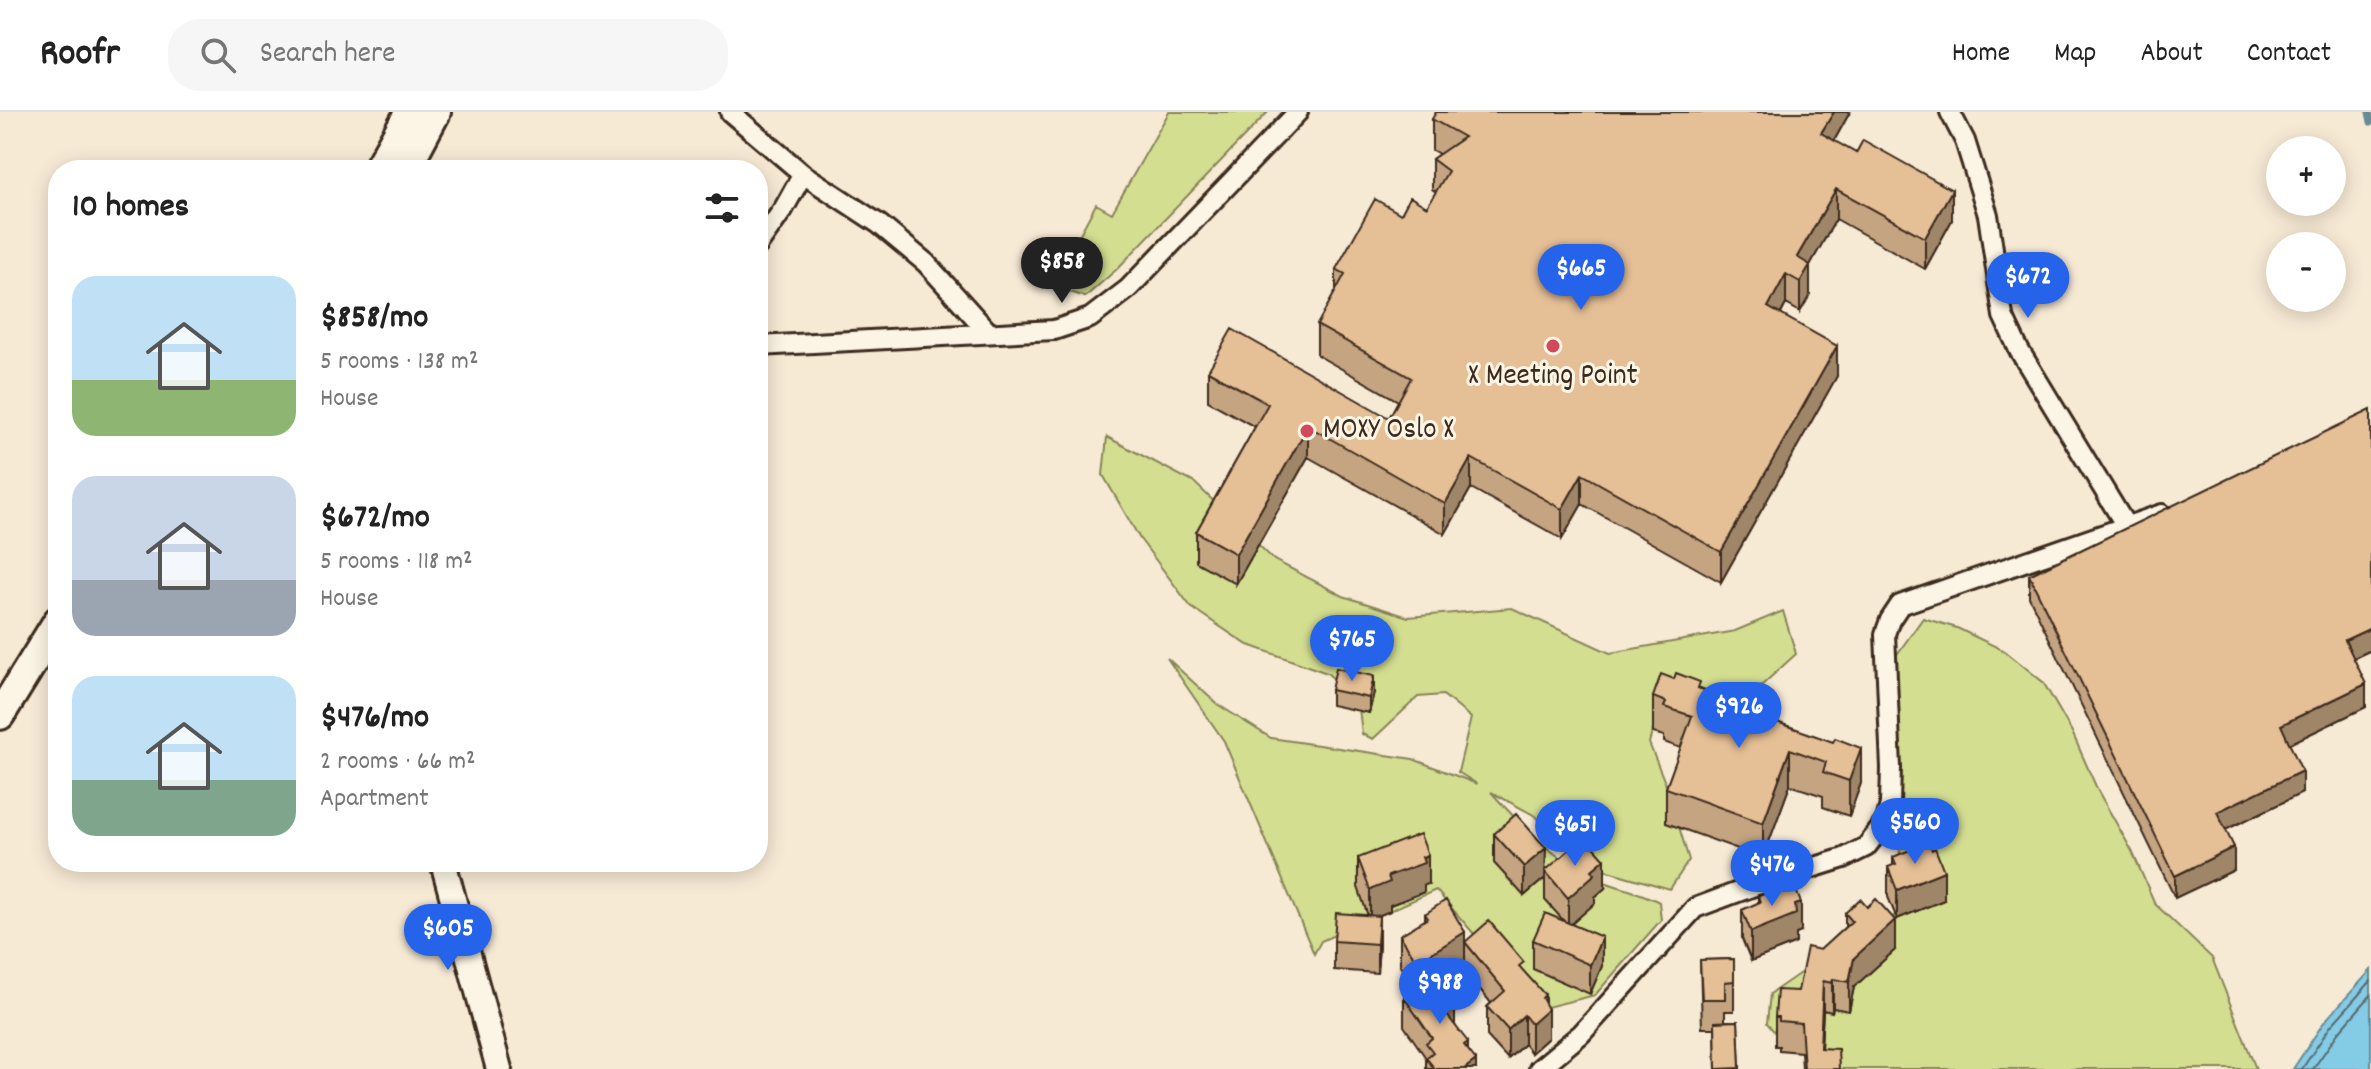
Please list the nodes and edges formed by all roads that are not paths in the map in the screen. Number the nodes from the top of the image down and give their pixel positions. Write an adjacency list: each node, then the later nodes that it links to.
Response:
1 (410, 112): 6 (main road)
2 (436, 112): 7 (main road)
3 (730, 112): 8 (street)
4 (1298, 112): 10 (street)
5 (1950, 112): 13 (street)
6 (383, 160)
7 (410, 160)
8 (803, 174): 9 (street); 10 (street)
9 (768, 231)
10 (989, 333): 11 (street)
11 (768, 345)
12 (2172, 509): 13 (street)
13 (2126, 526): 20 (street)
14 (48, 637): 16 (main road)
15 (48, 668): 17 (main road)
16 (0, 715)
17 (0, 728)
18 (446, 872): 19 (main road)
19 (499, 1069)
20 (1539, 1069)

